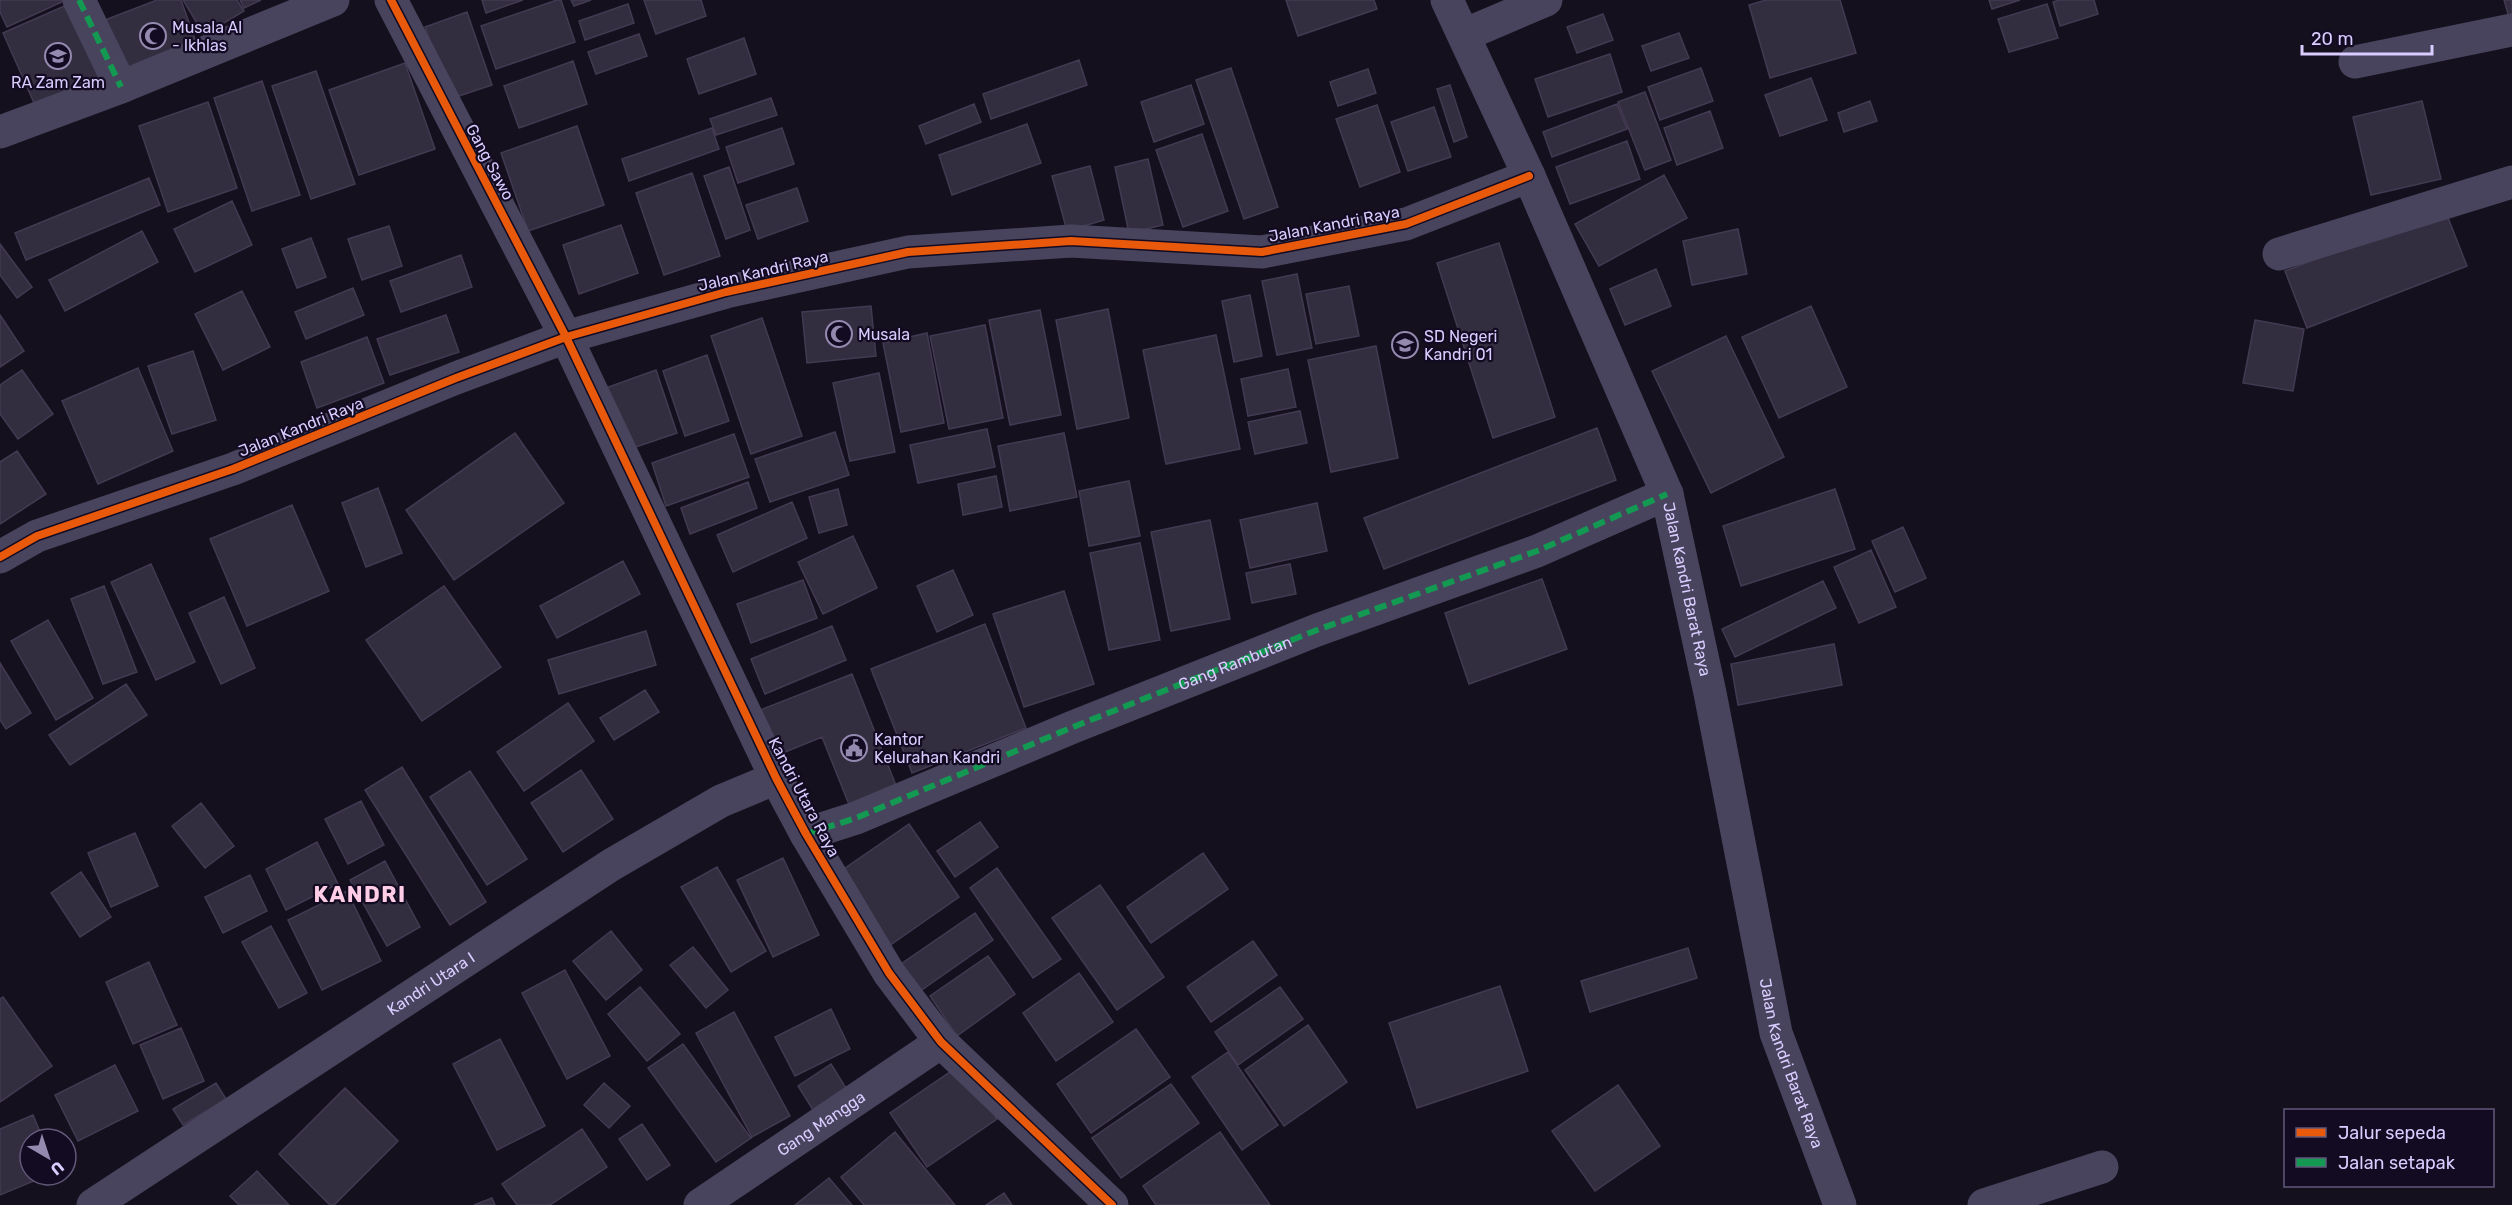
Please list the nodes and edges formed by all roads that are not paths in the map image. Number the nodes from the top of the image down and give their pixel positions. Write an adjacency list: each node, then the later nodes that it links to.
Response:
1 (80, 0): 9 (street)
2 (333, 0): 9 (street)
3 (391, 0): 14 (street, Gang Sawo)
4 (1448, 0): 7 (street, Jalan Kandri Barat Raya)
5 (1546, 0): 7 (street)
6 (2512, 30): 8 (street)
7 (1464, 35): 11 (street, Jalan Kandri Barat Raya)
8 (2355, 62)
9 (121, 87): 10 (street)
10 (0, 132)
11 (1529, 176): 14 (street, Jalan Kandri Raya); 15 (street, Jalan Kandri Barat Raya)
12 (2512, 183): 13 (street)
13 (2279, 254)
14 (566, 337): 16 (street, Jalan Kandri Raya); 17 (street, Kandri Utara Raya)
15 (1667, 494): 18 (street, Gang Rambutan); 24 (street, Jalan Kandri Barat Raya)
16 (0, 557)
17 (776, 778): 18 (street, Kandri Utara Raya); 21 (street, Kandri Utara I)
18 (806, 834): 19 (street, Kandri Utara Raya)
19 (941, 1042): 22 (street, Gang Mangga); 23 (street, Kandri Utara Raya)
20 (2102, 1167): 25 (street)
21 (93, 1205)
22 (700, 1205)
23 (1112, 1205)
24 (1840, 1205)
25 (1984, 1205)

